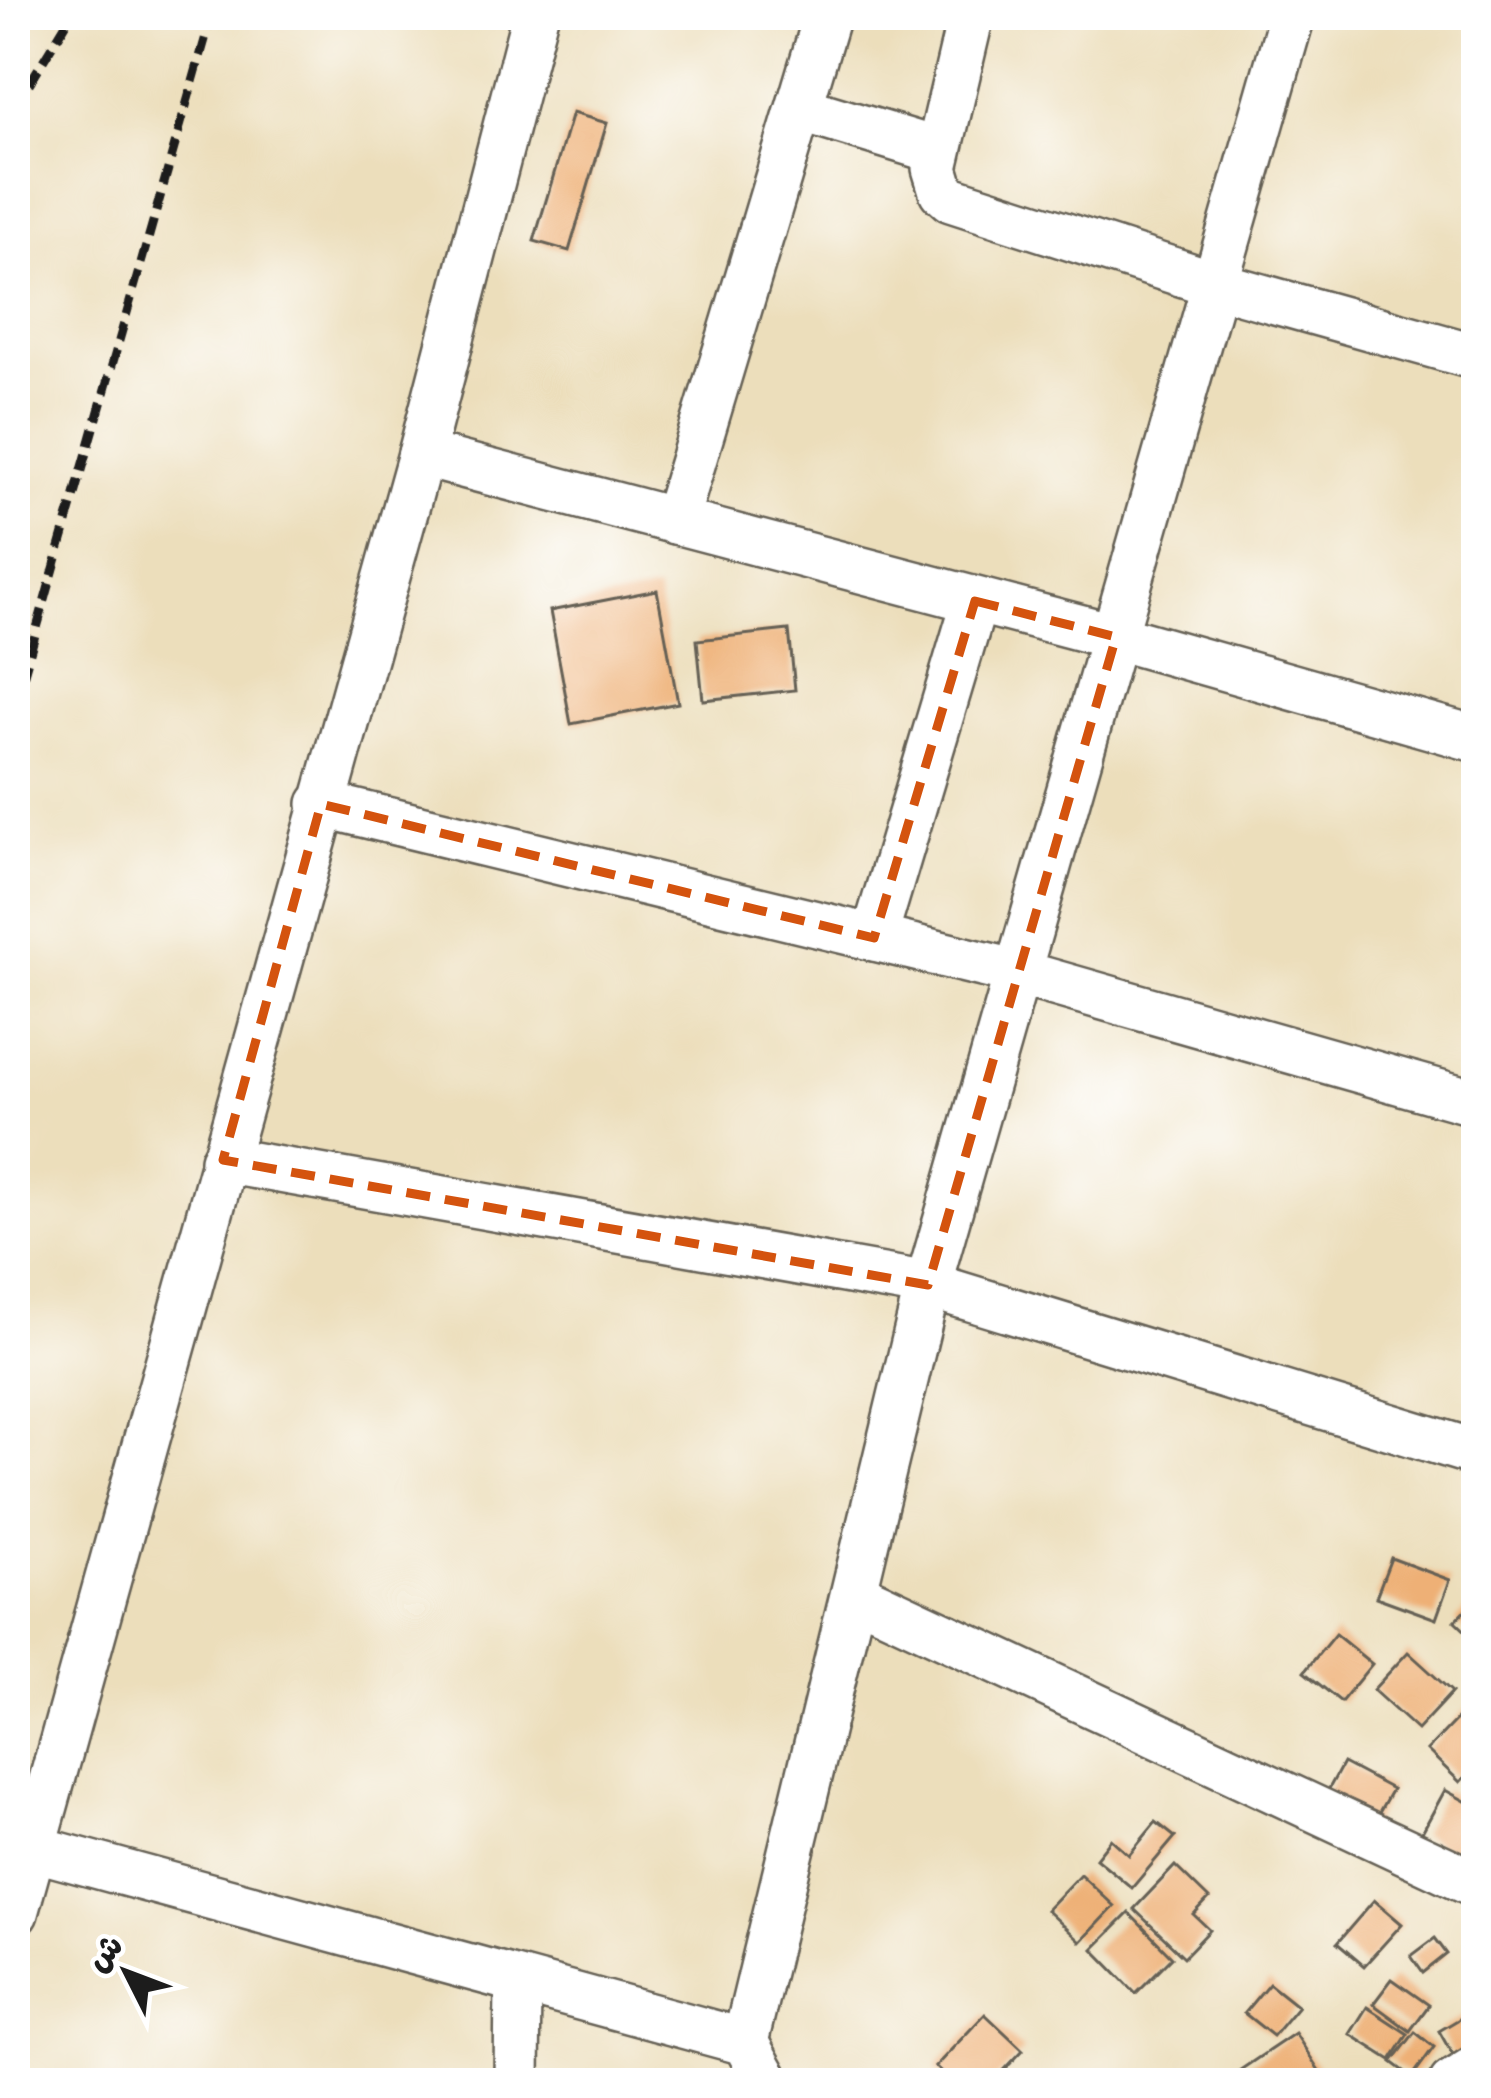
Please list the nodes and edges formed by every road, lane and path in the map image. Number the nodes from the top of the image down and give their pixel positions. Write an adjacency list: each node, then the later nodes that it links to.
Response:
1 (536, 15): 9 (street)
2 (827, 15): 5 (street)
3 (971, 15): 6 (street)
4 (1292, 15): 7 (street)
5 (800, 110): 6 (street); 10 (street)
6 (938, 151): 7 (street)
7 (1215, 284): 8 (street); 12 (street)
8 (1476, 357)
9 (421, 454): 10 (street); 14 (street)
10 (675, 521): 11 (street)
11 (975, 601): 12 (street); 15 (street)
12 (1116, 638): 13 (street); 16 (street)
13 (1476, 739)
14 (321, 804): 15 (street); 18 (street)
15 (874, 938): 16 (street)
16 (1019, 973): 17 (street); 19 (street)
17 (1476, 1103)
18 (223, 1160): 19 (street); 22 (street)
19 (928, 1285): 20 (street); 21 (street)
20 (1476, 1454)
21 (855, 1594): 23 (street); 25 (street)
22 (22, 1880): 24 (street)
23 (1476, 1884)
24 (518, 1981): 25 (street); 27 (street)
25 (745, 2042): 28 (street)
26 (1476, 2068): 29 (street)
27 (517, 2083)
28 (768, 2083)
29 (1452, 2083)

